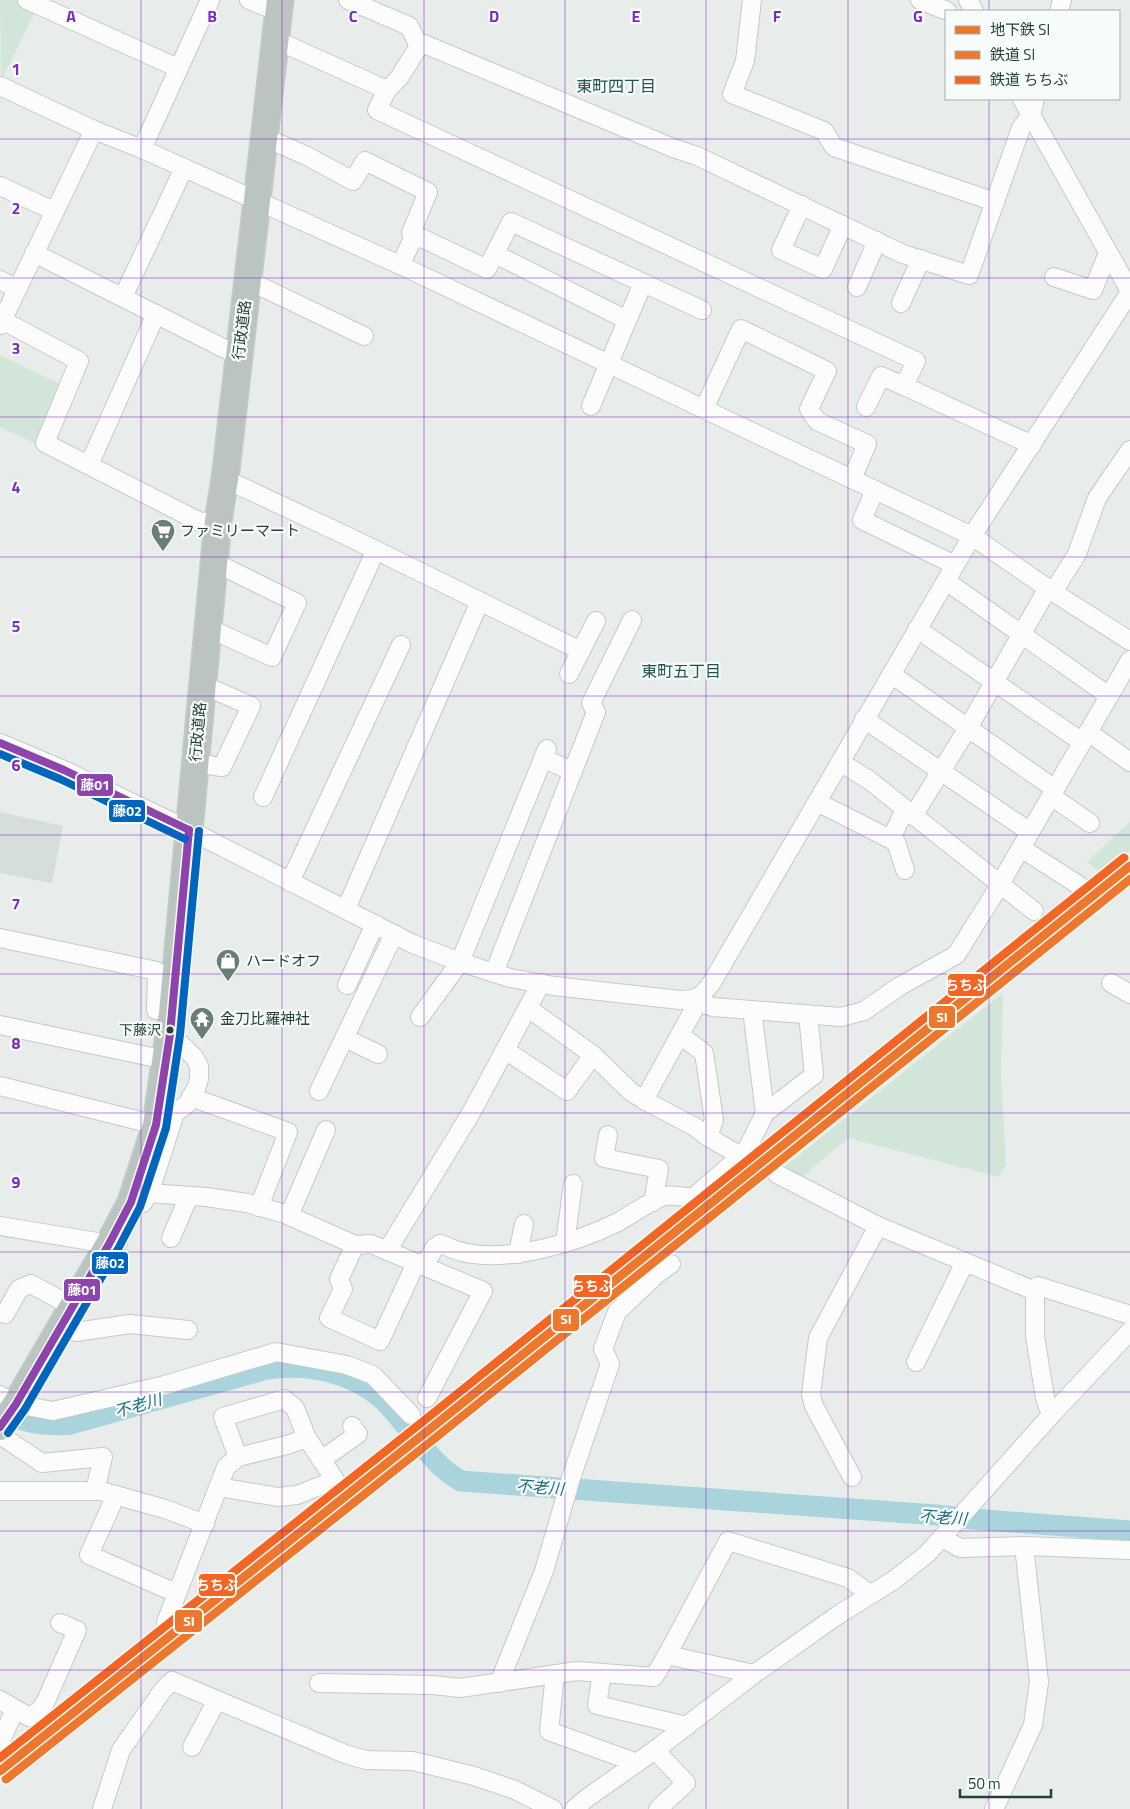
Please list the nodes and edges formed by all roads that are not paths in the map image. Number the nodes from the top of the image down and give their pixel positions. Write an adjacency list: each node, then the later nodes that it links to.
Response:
1 (27, 0): 11 (street)
2 (210, 0): 11 (street)
3 (249, 0): 7 (street)
4 (348, 0): 10 (street)
5 (752, 0): 21 (street)
6 (920, 0): 8 (street)
7 (279, 6): 9 (highway, 行政道路)
8 (945, 10)
9 (276, 40): 13 (street); 16 (highway, 行政道路)
10 (419, 46): 13 (street); 22 (street)
11 (178, 68): 17 (street)
12 (0, 86): 15 (street)
13 (386, 90): 48 (street)
14 (1033, 107): 21 (street); 27 (street)
15 (94, 130): 17 (street); 23 (street)
16 (264, 137): 20 (highway, 行政道路); 25 (street)
17 (142, 149): 18 (street)
18 (184, 168): 20 (street); 39 (street)
19 (0, 186): 23 (street)
20 (256, 201): 31 (street); 34 (highway, 行政道路)
21 (995, 202): 30 (street)
22 (802, 205): 24 (street); 24 (street)
23 (54, 212): 28 (street)
24 (843, 225): 26 (street)
25 (416, 235): 29 (street); 31 (street)
26 (877, 241): 30 (street); 36 (street)
27 (1108, 252): 32 (street); 38 (street)
28 (34, 253): 37 (street); 39 (street)
29 (495, 254): 35 (street); 43 (street)
30 (921, 259): 40 (street)
31 (400, 265): 47 (street)
32 (1054, 277)
33 (0, 280): 37 (street)
34 (247, 280): 45 (street); 46 (highway, 行政道路)
35 (643, 283): 41 (street); 43 (street)
36 (857, 287)
37 (17, 289): 44 (street)
38 (1130, 292): 52 (street)
39 (123, 297): 42 (street)
40 (901, 303)
41 (702, 310)
42 (156, 314): 46 (street); 54 (street)
43 (628, 320): 47 (street)
44 (1, 322): 54 (street)
45 (364, 336)
46 (238, 356): 55 (highway, 行政道路)
47 (609, 364): 49 (street); 51 (street)
48 (904, 386): 50 (street); 52 (street)
49 (590, 406)
50 (866, 407)
51 (704, 409): 56 (street); 56 (street)
52 (1032, 445): 59 (street)
53 (1130, 450): 64 (street)
54 (89, 465): 58 (street)
55 (225, 479): 58 (highway, 行政道路); 60 (street)
56 (852, 479): 57 (street)
57 (875, 490): 59 (street); 62 (street)
58 (218, 521): 61 (highway, 行政道路)
59 (972, 536): 62 (street); 64 (street)
60 (376, 550): 65 (street); 90 (street)
61 (214, 562): 68 (highway, 行政道路); 68 (street)
62 (955, 566): 63 (street)
63 (946, 581): 69 (street); 70 (street)
64 (1050, 590): 70 (street); 71 (street)
65 (480, 601): 73 (street); 102 (street)
66 (632, 620): 87 (street)
67 (596, 621): 73 (street)
68 (208, 628): 78 (highway, 行政道路)
69 (917, 629): 76 (street); 77 (street)
70 (1022, 634): 77 (street); 79 (street)
71 (1130, 641)
72 (401, 646): 99 (street)
73 (581, 651): 75 (street)
74 (1130, 660): 79 (street)
75 (569, 674)
76 (891, 674): 80 (street); 81 (street)
77 (994, 682): 81 (street); 82 (street)
78 (203, 685): 86 (highway, 行政道路); 86 (street)
79 (1109, 696): 82 (street)
80 (860, 726): 84 (street); 88 (street)
81 (968, 728): 88 (street); 89 (street)
82 (1085, 737): 85 (street); 89 (street)
83 (0, 742): 94 (street)
84 (840, 762): 91 (street); 92 (street)
85 (1130, 762)
86 (195, 763): 94 (highway, 行政道路)
87 (573, 772): 107 (street); 108 (street)
88 (942, 772): 92 (street); 95 (street)
89 (1053, 793): 93 (street); 95 (street)
90 (263, 797)
91 (816, 802): 96 (street); 113 (street)
92 (909, 813): 96 (street); 100 (street)
93 (1090, 823)
94 (189, 830): 99 (street); 118 (highway, 行政道路)
95 (1030, 832): 97 (street)
96 (891, 839): 98 (street)
97 (1021, 848): 100 (street); 101 (street)
98 (905, 870)
99 (290, 882): 102 (street)
100 (999, 885): 103 (street); 116 (street)
101 (1080, 886)
102 (346, 909): 104 (street)
103 (1034, 911)
104 (375, 924): 105 (street); 111 (street)
105 (394, 934): 107 (street); 121 (street)
106 (0, 938): 118 (street)
107 (460, 962): 108 (street); 117 (street)
108 (494, 973): 109 (street)
109 (541, 983): 113 (street); 114 (street)
110 (1112, 983): 112 (street)
111 (347, 984)
112 (1130, 994)
113 (695, 1001): 115 (street); 120 (street)
114 (528, 1008): 122 (street); 124 (street)
115 (752, 1010): 116 (street); 130 (street)
116 (808, 1015): 130 (street)
117 (420, 1017)
118 (171, 1024): 125 (highway, 行政道路); 128 (street)
119 (0, 1025): 125 (street)
120 (680, 1035): 129 (street); 134 (street)
121 (345, 1038): 123 (street); 127 (street)
122 (505, 1050): 124 (street); 150 (street)
123 (378, 1054)
124 (593, 1055): 129 (street)
125 (166, 1060): 131 (highway, 行政道路)
126 (0, 1086): 131 (street)
127 (320, 1091)
128 (191, 1097): 138 (street); 141 (street)
129 (644, 1100): 134 (street)
130 (765, 1113): 135 (street)
131 (156, 1125): 148 (highway, 行政道路)
132 (326, 1130): 142 (street)
133 (608, 1135): 140 (street)
134 (708, 1137): 135 (street)
135 (741, 1156): 140 (street)
136 (777, 1174): 145 (street)
137 (573, 1184): 147 (street)
138 (148, 1193): 139 (street); 148 (street)
139 (189, 1196): 141 (street); 146 (street)
140 (653, 1202): 147 (street)
141 (259, 1207): 142 (street)
142 (289, 1216): 149 (street)
143 (524, 1224): 151 (street)
144 (0, 1226): 148 (street)
145 (878, 1226): 152 (street); 170 (street)
146 (171, 1238)
147 (565, 1243): 151 (street)
148 (109, 1244): 158 (highway, 行政道路)
149 (355, 1245): 150 (street); 154 (street)
150 (387, 1251): 154 (street)
151 (518, 1254): 154 (street)
152 (965, 1262): 155 (street); 161 (street)
153 (671, 1264): 188 (street)
154 (420, 1265): 162 (street)
155 (1035, 1292): 157 (street); 163 (street)
156 (6, 1314): 158 (street)
157 (1130, 1315)
158 (67, 1317): 159 (street); 165 (highway, 行政道路)
159 (188, 1330)
160 (1130, 1331): 163 (street)
161 (916, 1362)
162 (427, 1398)
163 (1053, 1413): 176 (street)
164 (411, 1415): 165 (street)
165 (5, 1416): 173 (street)
166 (352, 1426): 169 (street)
167 (307, 1438): 168 (street); 168 (street); 169 (street)
168 (238, 1456): 171 (street)
169 (322, 1460): 171 (street)
170 (852, 1477)
171 (219, 1487): 175 (street)
172 (0, 1491): 173 (street)
173 (96, 1491): 174 (street)
174 (116, 1495): 175 (street); 179 (street)
175 (205, 1524): 179 (street)
176 (946, 1534): 177 (street); 180 (street)
177 (1024, 1546): 178 (street); 200 (street)
178 (1130, 1550)
179 (176, 1594): 181 (street)
180 (870, 1594): 183 (street); 186 (street)
181 (166, 1622)
182 (60, 1623): 190 (street)
183 (667, 1655): 184 (street); 186 (street)
184 (602, 1673): 185 (street); 191 (street)
185 (555, 1674): 188 (street); 195 (street)
186 (754, 1674): 191 (street)
187 (319, 1683): 188 (street)
188 (498, 1683)
189 (217, 1700): 193 (street); 196 (street); 197 (street)
190 (7, 1704): 192 (street)
191 (687, 1726): 194 (street)
192 (0, 1743)
193 (192, 1747)
194 (655, 1750): 195 (street); 199 (street)
195 (636, 1763): 198 (street)
196 (102, 1809)
197 (553, 1809)
198 (574, 1809)
199 (658, 1809)
200 (994, 1809)

